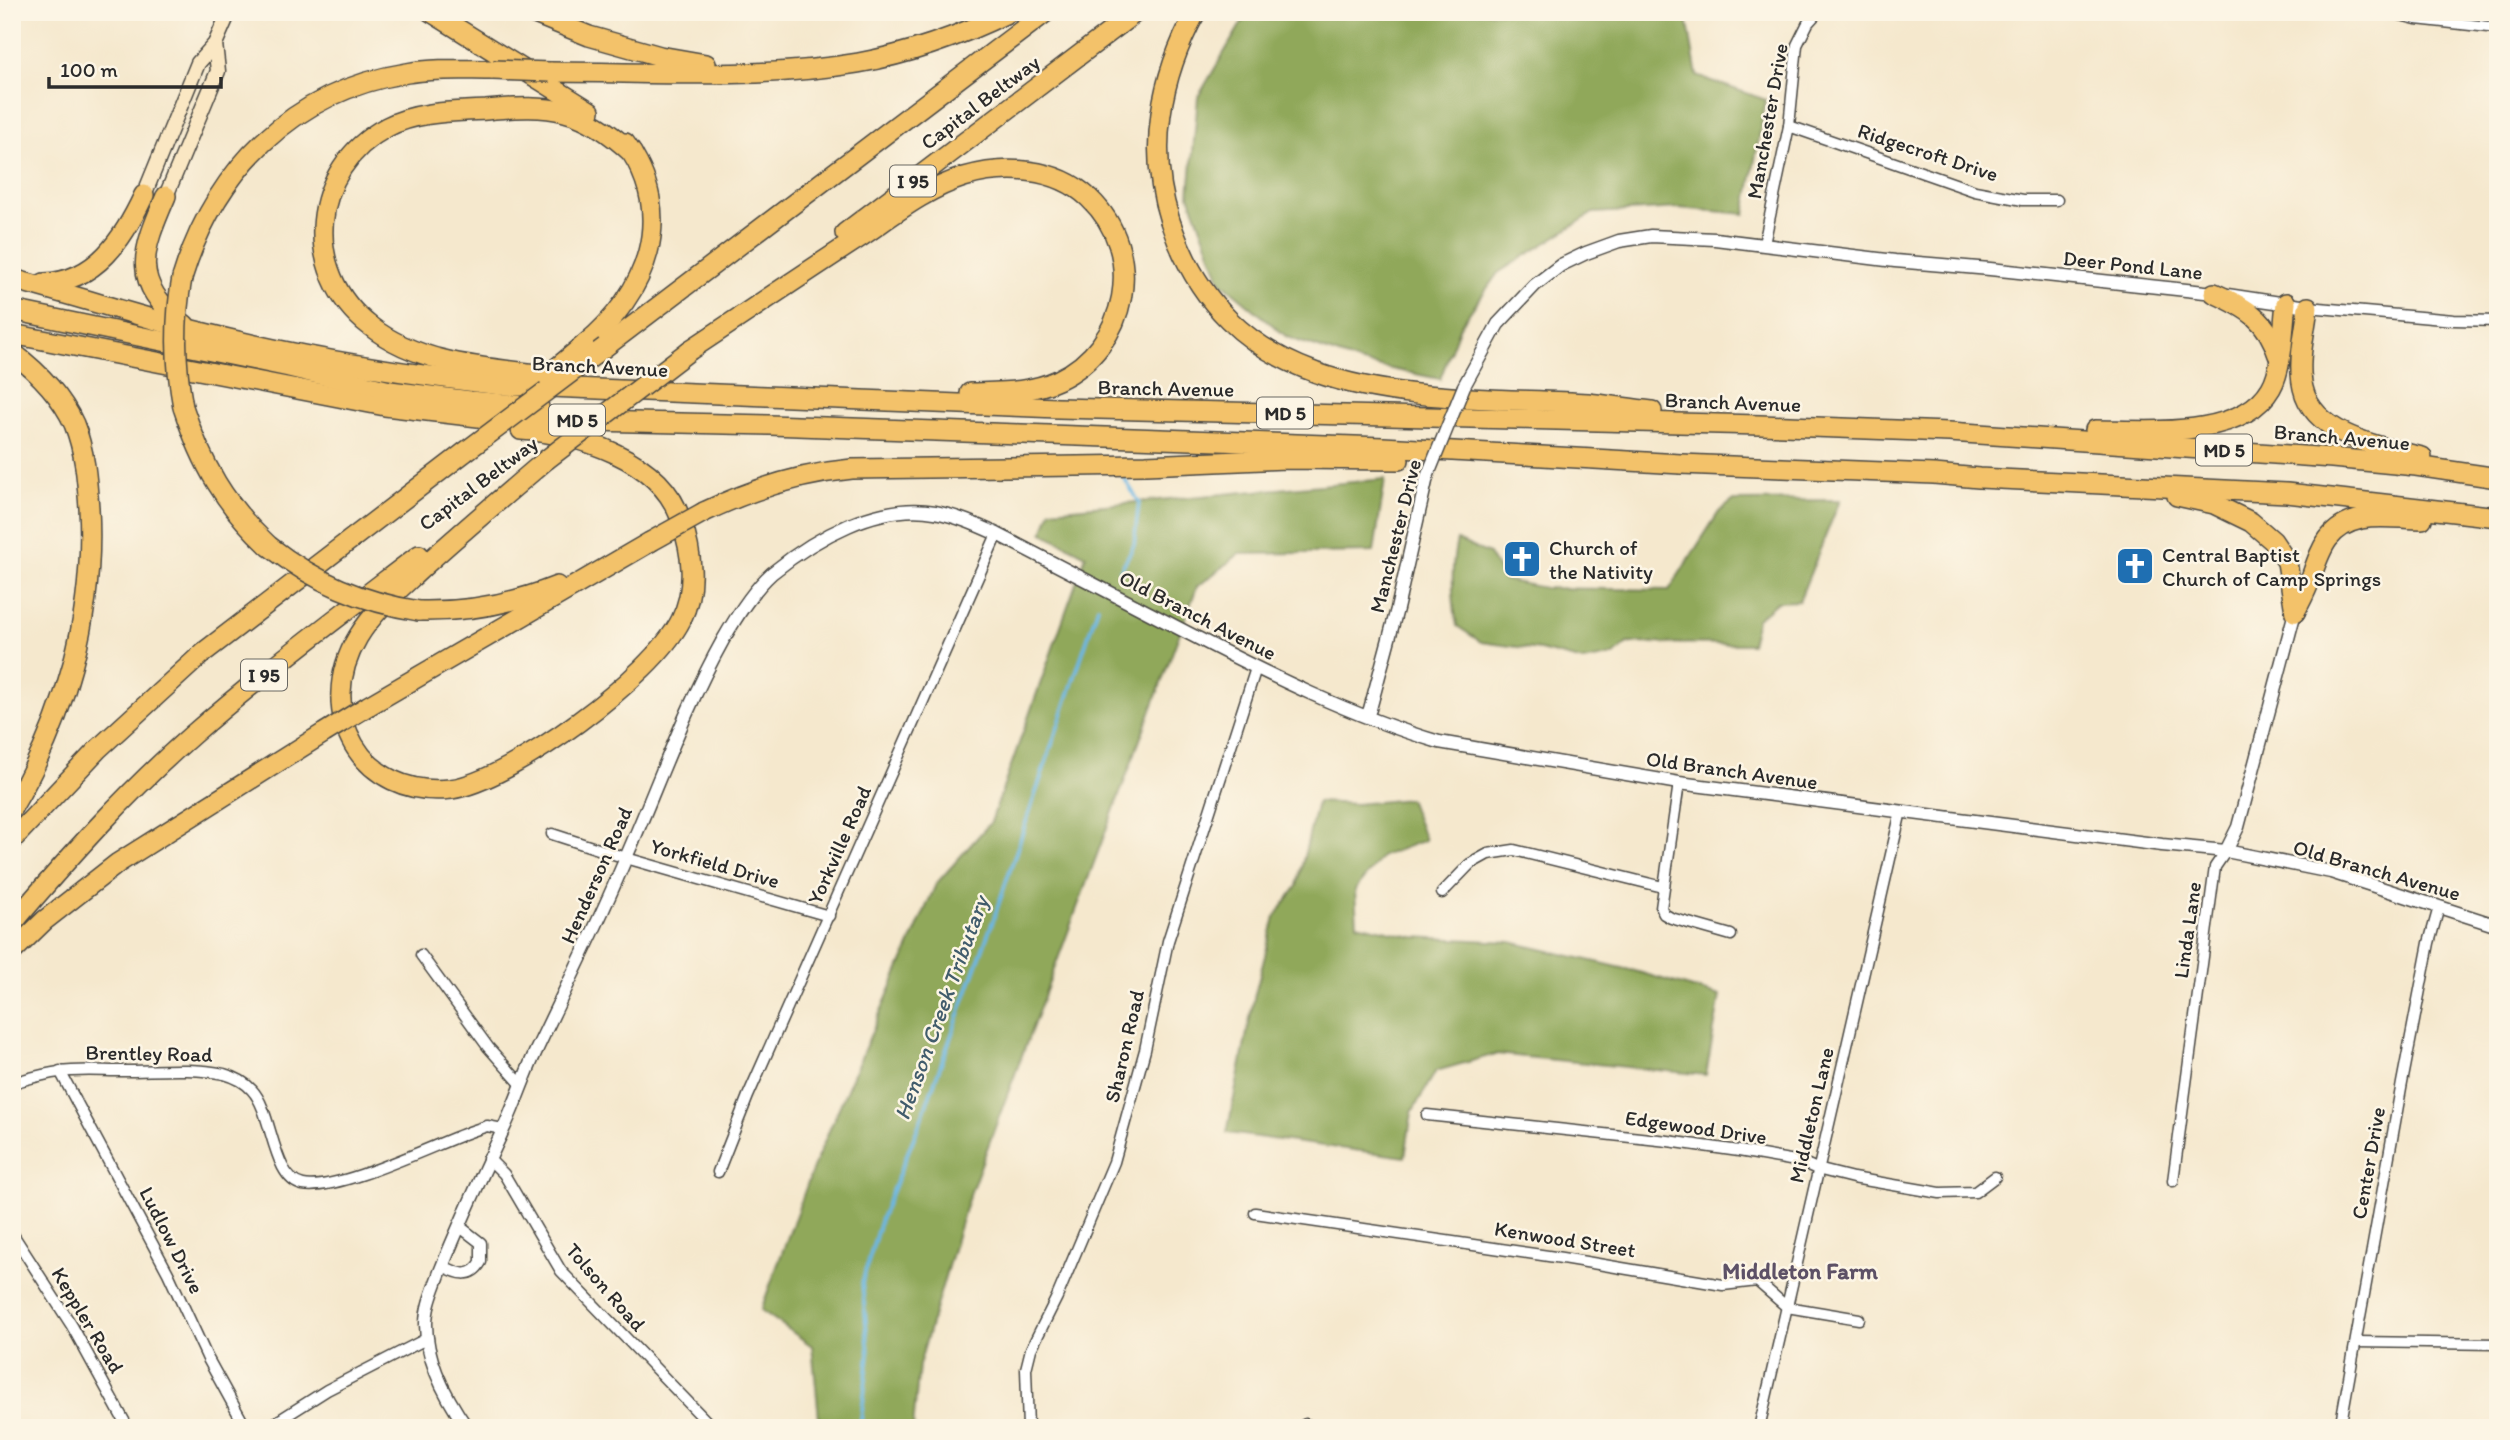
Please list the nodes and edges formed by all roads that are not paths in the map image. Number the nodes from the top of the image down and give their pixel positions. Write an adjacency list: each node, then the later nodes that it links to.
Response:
1 (229, 12): 12 (main road)
2 (431, 12): 15 (highway)
3 (530, 12): 13 (highway)
4 (1009, 12): 13 (highway)
5 (1046, 12): 37 (highway, Capital Beltway / I 95, bridge)
6 (1136, 12): 28 (highway, Capital Beltway / I 95)
7 (1196, 12): 35 (highway)
8 (1818, 12): 14 (street, Manchester Drive)
9 (2389, 12): 10 (street)
10 (2416, 16): 11 (street)
11 (2498, 28)
12 (215, 44): 16 (main road); 17 (main road)
13 (748, 73): 44 (highway, bridge)
14 (1789, 126): 18 (street, Ridgecroft Drive); 19 (street, Manchester Drive)
15 (632, 153): 32 (highway); 37 (highway, bridge)
16 (144, 195): 20 (highway)
17 (166, 195): 26 (highway)
18 (2057, 200)
19 (1764, 244): 21 (street, Deer Pond Lane); 47 (street, Manchester Drive, bridge)
20 (20, 281): 26 (highway, Branch Avenue / MD 5)
21 (2214, 293): 22 (street, Deer Pond Lane); 30 (highway)
22 (2286, 303): 23 (street, Deer Pond Lane); 30 (highway)
23 (2308, 307): 25 (street, Deer Pond Lane); 40 (highway)
24 (12, 310): 34 (highway)
25 (2498, 321)
26 (191, 330): 32 (highway, Branch Avenue / MD 5)
27 (12, 334): 31 (highway, MD 5)
28 (690, 350): 33 (highway); 39 (highway, Capital Beltway / I 95, bridge)
29 (12, 352): 49 (highway)
30 (2279, 359): 36 (highway)
31 (317, 392): 34 (highway, MD 5); 39 (highway)
32 (684, 393): 33 (highway, Branch Avenue / MD 5)
33 (809, 399): 35 (highway, Branch Avenue / MD 5)
34 (770, 425): 38 (highway, MD 5)
35 (1760, 425): 36 (highway, Branch Avenue / MD 5)
36 (1949, 432): 40 (highway, Branch Avenue / MD 5)
37 (460, 452): 52 (highway, Capital Beltway / I 95)
38 (1568, 457): 41 (highway, MD 5); 44 (highway, bridge)
39 (546, 460): 59 (highway, Capital Beltway / I 95)
40 (2498, 477)
41 (2039, 480): 42 (highway, MD 5); 45 (highway)
42 (2498, 519): 45 (highway)
43 (997, 534): 46 (street, Old Branch Avenue); 54 (street, Henderson Road); 58 (street, Yorkville Road)
44 (650, 542): 62 (highway, bridge)
45 (2295, 612): 53 (street, Linda Lane)
46 (1256, 668): 47 (street, Old Branch Avenue); 88 (street, Sharon Road)
47 (1367, 716): 48 (street, Old Branch Avenue)
48 (1679, 783): 50 (street, Old Branch Avenue); 55 (street)
49 (12, 808)
50 (1901, 811): 53 (street, Old Branch Avenue); 70 (street, Middleton Lane)
51 (552, 834): 54 (street, Yorkfield Drive)
52 (12, 840)
53 (2226, 851): 57 (street, Old Branch Avenue); 73 (street, Linda Lane)
54 (626, 858): 58 (street, Yorkfield Drive); 66 (street, Henderson Road)
55 (1663, 887): 56 (street); 61 (street)
56 (1442, 893)
57 (2439, 907): 60 (street, Old Branch Avenue); 81 (street, Center Drive)
58 (828, 916): 71 (street, Yorkville Road)
59 (12, 925)
60 (2498, 926)
61 (1731, 934)
62 (12, 952)
63 (421, 955): 66 (street)
64 (60, 1071): 65 (street, Brentley Road); 68 (street, Brentley Road); 84 (street, Ludlow Drive)
65 (12, 1083)
66 (521, 1084): 68 (street, Henderson Road)
67 (1427, 1115): 70 (street, Edgewood Drive)
68 (503, 1129): 69 (street, Henderson Road)
69 (488, 1158): 75 (street, Henderson Road); 87 (street, Tolson Road)
70 (1817, 1169): 72 (street, Edgewood Drive); 78 (street, Middleton Lane)
71 (718, 1172)
72 (1995, 1177)
73 (2173, 1181)
74 (1255, 1213): 78 (street, Kenwood Street)
75 (459, 1226): 77 (street, Henderson Road); 77 (street)
76 (12, 1233): 83 (street, Keppler Road)
77 (443, 1266): 80 (street, Henderson Road)
78 (1787, 1307): 79 (street); 91 (street, Middleton Lane)
79 (1859, 1319)
80 (428, 1338): 85 (street); 86 (street, Henderson Road)
81 (2356, 1342): 82 (street); 92 (street, Center Drive)
82 (2498, 1344)
83 (128, 1428)
84 (246, 1428)
85 (267, 1428)
86 (467, 1428)
87 (713, 1428)
88 (1028, 1428)
89 (1299, 1428): 90 (street)
90 (1316, 1428)
91 (1759, 1428)
92 (2340, 1428)

